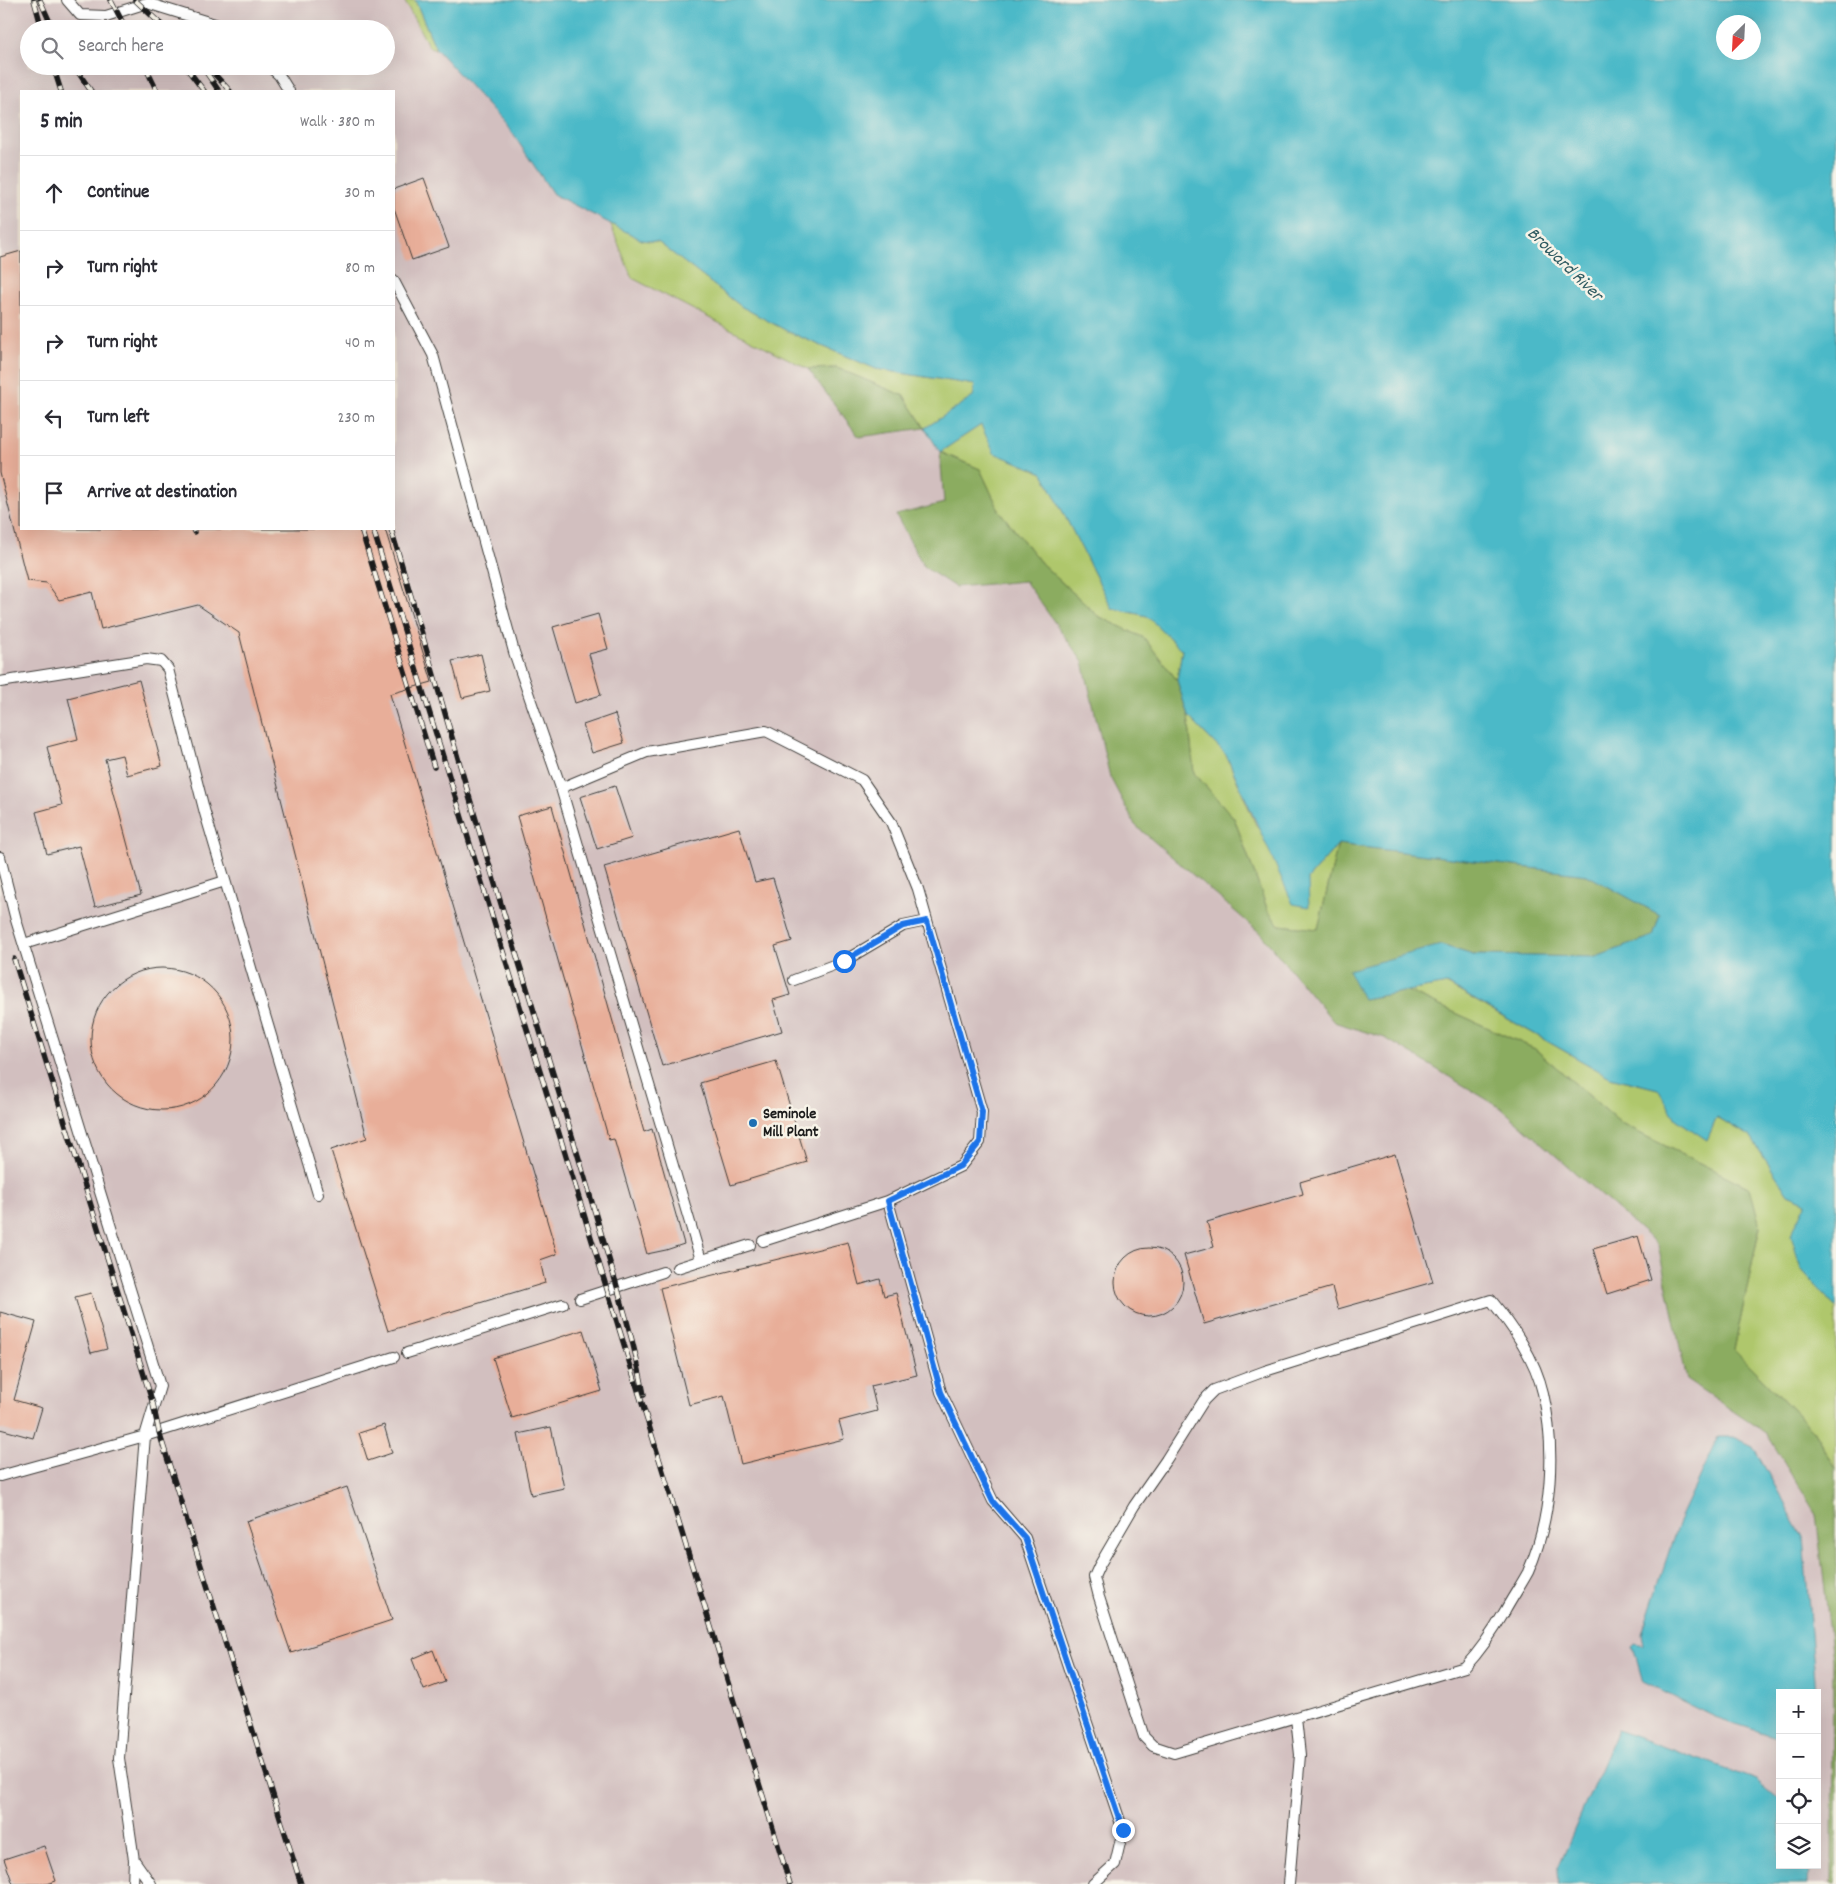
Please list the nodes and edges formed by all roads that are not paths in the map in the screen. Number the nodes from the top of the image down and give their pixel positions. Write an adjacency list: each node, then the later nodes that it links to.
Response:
1 (67, 0): 2 (lane)
2 (202, 20)
3 (279, 75): 4 (lane)
4 (288, 90)
5 (395, 283): 7 (lane)
6 (0, 682): 9 (lane)
7 (560, 788): 10 (lane); 17 (lane)
8 (0, 858): 11 (lane)
9 (225, 881): 11 (lane); 13 (lane)
10 (927, 921): 12 (lane); 14 (lane)
11 (24, 944): 24 (lane)
12 (794, 980)
13 (318, 1194)
14 (888, 1201): 15 (lane); 30 (lane)
15 (763, 1241)
16 (750, 1245): 17 (lane)
17 (701, 1260): 18 (lane)
18 (677, 1268)
19 (662, 1272): 20 (lane)
20 (580, 1299)
21 (563, 1304): 22 (lane)
22 (407, 1353)
23 (394, 1357): 24 (lane)
24 (145, 1436): 25 (lane); 27 (lane)
25 (0, 1476)
26 (1296, 1718): 26 (lane); 31 (lane)
27 (134, 1860): 28 (lane); 29 (lane)
28 (133, 1884)
29 (150, 1884)
30 (1093, 1884)
31 (1289, 1884)

